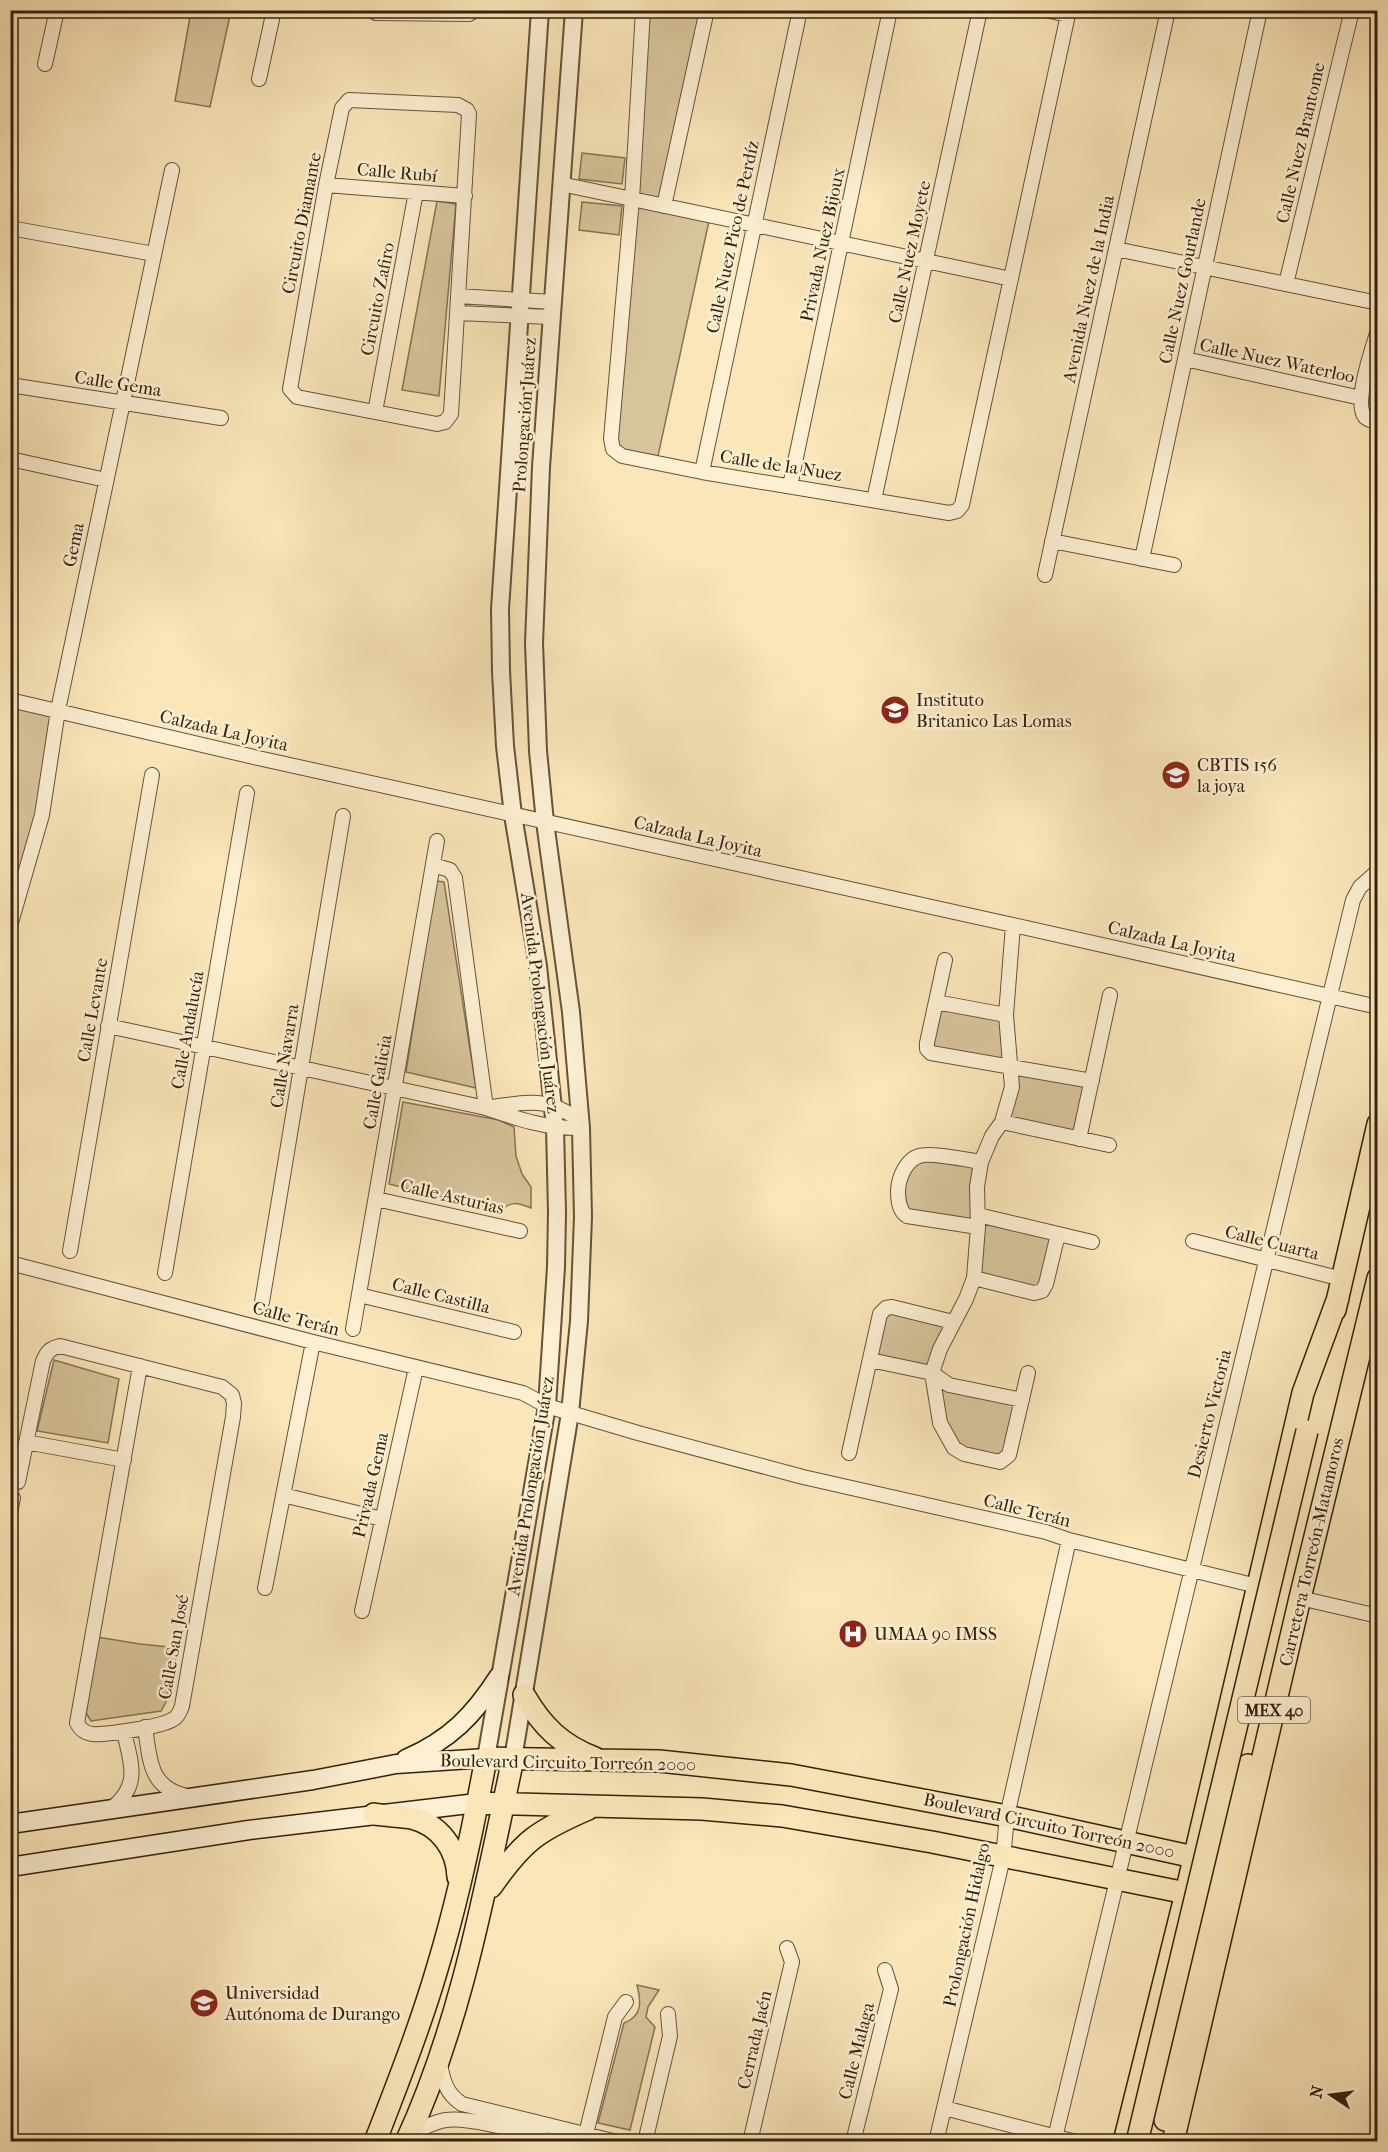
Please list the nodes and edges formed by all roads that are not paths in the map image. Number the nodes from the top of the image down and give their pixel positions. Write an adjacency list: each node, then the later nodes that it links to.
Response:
1 (57, 10): 17 (street)
2 (274, 10): 18 (street)
3 (372, 10): 4 (street)
4 (475, 10)
5 (540, 10): 37 (street, Prolongación Juárez)
6 (574, 10): 20 (street, Prolongación Juárez)
7 (643, 10): 24 (street, Calle de la Nuez)
8 (707, 10): 25 (street)
9 (800, 10): 26 (street, Calle Nuez Pico de Perdíz)
10 (890, 10): 28 (street, Privada Nuez Bijoux)
11 (980, 10): 31 (street, Calle Nuez Moyete)
12 (1045, 10): 16 (street)
13 (1168, 10): 29 (street, Avenida Nuez de la India)
14 (1260, 10): 32 (street, Calle Nuez Gourlande)
15 (1352, 10): 34 (street, Calle Nuez Brantome)
16 (1068, 13): 33 (street, Calle de la Nuez)
17 (45, 64)
18 (259, 79)
19 (172, 170): 30 (street, Gema)
20 (561, 184): 24 (street); 38 (street, Prolongación Juárez)
21 (326, 185): 22 (street, Calle Rubí); 23 (street, Circuito Diamante); 45 (street, Circuito Diamante)
22 (416, 192): 23 (street, Calle Rubí); 45 (street, Circuito Zafiro)
23 (465, 196): 35 (street, Circuito Diamante)
24 (632, 199): 25 (street); 49 (street, Calle de la Nuez)
25 (664, 206): 26 (street)
26 (754, 225): 28 (street); 49 (street, Calle Nuez Pico de Perdíz)
27 (10, 228): 30 (street)
28 (841, 243): 31 (street); 51 (street, Privada Nuez Bijoux)
29 (1116, 249): 32 (street); 53 (street, Avenida Nuez de la India)
30 (154, 254): 44 (street, Gema)
31 (926, 261): 33 (street); 52 (street, Calle Nuez Moyete)
32 (1205, 267): 34 (street); 41 (street, Calle Nuez Gourlande)
33 (1011, 279): 52 (street, Calle de la Nuez)
34 (1286, 284): 36 (street)
35 (458, 296): 37 (street); 39 (street, Circuito Diamante)
36 (1377, 303)
37 (520, 308): 38 (street); 39 (street); 62 (street, Prolongación Juárez)
38 (552, 309): 63 (street, Prolongación Juárez)
39 (457, 313): 45 (street, Circuito Diamante)
40 (1377, 330): 43 (street)
41 (1185, 359): 43 (street, Calle Nuez Waterloo); 54 (street, Calle Nuez Gourlande)
42 (10, 385): 44 (street, Calle Gema)
43 (1360, 398): 47 (street)
44 (122, 403): 46 (street, Calle Gema); 50 (street, Gema)
45 (375, 412)
46 (221, 418)
47 (1377, 422)
48 (10, 459): 50 (street)
49 (702, 472): 51 (street, Calle de la Nuez)
50 (106, 480): 58 (street, Gema)
51 (790, 486): 52 (street, Calle de la Nuez)
52 (874, 500)
53 (1052, 541): 54 (street); 56 (street, Avenida Nuez de la India)
54 (1142, 559): 55 (street)
55 (1174, 565)
56 (1045, 575)
57 (10, 700): 58 (street, Calzada La Joyita)
58 (58, 710): 62 (street, Calzada La Joyita); 67 (street, Gema)
59 (152, 775): 75 (street, Calle Levante)
60 (247, 793): 76 (street, Calle Andalucía)
61 (343, 816): 78 (street, Calle Navarra)
62 (513, 816): 63 (street, Calzada La Joyita); 81 (street, Avenida Prolongación Juárez)
63 (545, 822): 68 (street, Calzada La Joyita); 84 (street, Avenida Prolongación Juárez)
64 (437, 841): 65 (street, Calle Galicia)
65 (433, 865): 80 (street, Calle Galicia); 82 (street)
66 (1377, 871): 71 (street, Desierto Victoria)
67 (11, 920)
68 (1013, 925): 71 (street, Calzada La Joyita); 74 (street)
69 (945, 960): 72 (street)
70 (1110, 995): 79 (street)
71 (1329, 996): 73 (street, Calzada La Joyita); 97 (street, Desierto Victoria)
72 (936, 1002): 74 (street); 77 (street)
73 (1377, 1007)
74 (1006, 1015): 77 (street)
75 (108, 1026): 76 (street); 96 (street, Calle Levante)
76 (204, 1047): 78 (street); 99 (street, Calle Andalucía)
77 (1010, 1066): 79 (street); 83 (street)
78 (301, 1068): 80 (street); 104 (street, Calle Navarra)
79 (1092, 1081): 87 (street)
80 (395, 1088): 82 (street); 90 (street, Calle Galicia)
81 (554, 1106): 82 (street); 84 (street); 86 (street, Avenida Prolongación Juárez)
82 (486, 1108): 86 (street)
83 (1002, 1122): 87 (street); 89 (street)
84 (580, 1123): 86 (street); 116 (street, Avenida Prolongación Juárez)
85 (1377, 1124): 102 (main road, MEX 40)
86 (555, 1127): 115 (street, Avenida Prolongación Juárez)
87 (1081, 1133): 88 (street)
88 (1109, 1145)
89 (981, 1162): 91 (street); 91 (street)
90 (376, 1199): 92 (street, Calle Asturias); 103 (street, Calle Galicia)
91 (978, 1221): 93 (street); 100 (street)
92 (520, 1231)
93 (1058, 1234): 95 (street); 100 (street)
94 (1193, 1241): 97 (street, Calle Cuarta)
95 (1092, 1242)
96 (69, 1251)
97 (1266, 1259): 102 (street, Calle Cuarta); 124 (street, Desierto Victoria)
98 (10, 1263): 108 (street, Calle Terán)
99 (165, 1273)
100 (974, 1278): 105 (street)
101 (1377, 1285): 127 (main road, Carretera Torreón-Matamoros / MEX 40)
102 (1340, 1288): 125 (main road); 179 (main road, MEX 40, bridge)
103 (359, 1295): 106 (street, Calle Galicia); 107 (street, Calle Castilla)
104 (262, 1302)
105 (953, 1322): 109 (street); 112 (street)
106 (353, 1329)
107 (514, 1332)
108 (313, 1342): 111 (street, Calle Terán); 121 (street)
109 (870, 1360): 112 (street); 118 (street)
110 (140, 1366): 117 (street, Calle San José); 119 (street, Calle San José); 132 (street, Calle San José)
111 (416, 1368): 115 (street, Calle Terán); 122 (street, Privada Gema)
112 (932, 1373): 114 (street); 114 (street)
113 (1028, 1373): 114 (street)
114 (1022, 1400)
115 (548, 1406): 116 (street, Calle Terán); 130 (street, Avenida Prolongación Juárez)
116 (570, 1413): 123 (street, Calle Terán); 131 (street, Avenida Prolongación Juárez)
117 (26, 1442): 119 (street); 120 (street)
118 (849, 1453)
119 (124, 1460): 133 (street, Calle San José)
120 (18, 1482)
121 (284, 1495): 122 (street); 126 (street)
122 (382, 1519): 128 (street, Privada Gema)
123 (1068, 1540): 124 (street, Calle Terán); 144 (street, Prolongación Hidalgo)
124 (1191, 1569): 125 (street, Calle Terán); 148 (street, Desierto Victoria)
125 (1257, 1586): 145 (main road)
126 (266, 1588)
127 (1298, 1608): 129 (street); 146 (main road); 181 (main road, Carretera Torreón-Matamoros / MEX 40)
128 (362, 1611)
129 (1377, 1616)
130 (499, 1676): 134 (street, Avenida Prolongación Juárez); 137 (main road)
131 (524, 1695): 135 (street, Avenida Prolongación Juárez); 136 (main road)
132 (144, 1727): 133 (street, Calle San José); 138 (street)
133 (124, 1732): 142 (street)
134 (486, 1758): 135 (main road, Boulevard Circuito Torreón 2000); 137 (main road, Boulevard Circuito Torreón 2000); 139 (main road, Avenida Prolongación Juárez)
135 (513, 1759): 136 (main road, Boulevard Circuito Torreón 2000); 140 (main road, Avenida Prolongación Juárez)
136 (604, 1761): 144 (main road, Boulevard Circuito Torreón 2000)
137 (396, 1764): 138 (main road, Boulevard Circuito Torreón 2000)
138 (189, 1796): 142 (main road, Boulevard Circuito Torreón 2000)
139 (477, 1803): 140 (main road, Boulevard Circuito Torreón 2000); 143 (main road, Boulevard Circuito Torreón 2000); 155 (main road, Avenida Prolongación Juárez)
140 (504, 1803): 141 (main road, Boulevard Circuito Torreón 2000); 157 (main road, Avenida Prolongación Juárez)
141 (594, 1806): 150 (main road, Boulevard Circuito Torreón 2000); 157 (main road)
142 (112, 1808): 147 (main road, Boulevard Circuito Torreón 2000)
143 (374, 1814): 152 (main road, Boulevard Circuito Torreón 2000); 155 (main road)
144 (1007, 1816): 148 (main road, Boulevard Circuito Torreón 2000); 150 (street, Prolongación Hidalgo)
145 (1203, 1818): 146 (main road); 149 (main road)
146 (1233, 1819): 151 (main road)
147 (10, 1824)
148 (1126, 1841): 149 (main road, Boulevard Circuito Torreón 2000); 154 (street, Desierto Victoria)
149 (1194, 1857): 153 (main road); 156 (main road)
150 (1003, 1858): 154 (main road, Boulevard Circuito Torreón 2000); 166 (street, Prolongación Hidalgo)
151 (1224, 1860): 153 (main road); 158 (main road)
152 (10, 1867)
153 (1208, 1878): 156 (main road); 158 (main road)
154 (1117, 1879): 156 (main road, Boulevard Circuito Torreón 2000); 169 (street, Desierto Victoria)
155 (459, 1887): 170 (main road, Avenida Prolongación Juárez)
156 (1186, 1893): 159 (main road)
157 (485, 1895): 165 (main road, Avenida Prolongación Juárez)
158 (1213, 1904): 161 (main road)
159 (1173, 1945): 161 (main road); 178 (main road)
160 (787, 1948): 174 (street, Cerrada Jaén)
161 (1200, 1958): 180 (main road)
162 (885, 1970): 175 (street, Calle Malaga)
163 (626, 2002): 168 (street)
164 (668, 2014): 173 (street)
165 (439, 2057): 167 (main road, Avenida Prolongación Juárez); 168 (street)
166 (944, 2108): 169 (street); 176 (street, Prolongación Hidalgo)
167 (408, 2138): 171 (street)
168 (585, 2138): 172 (street)
169 (1055, 2139): 177 (street)
170 (375, 2142)
171 (557, 2142)
172 (617, 2142)
173 (645, 2142)
174 (750, 2142)
175 (853, 2142)
176 (936, 2142)
177 (1076, 2142)
178 (1124, 2142)
179 (1137, 2142)
180 (1161, 2142)
181 (1173, 2142)

